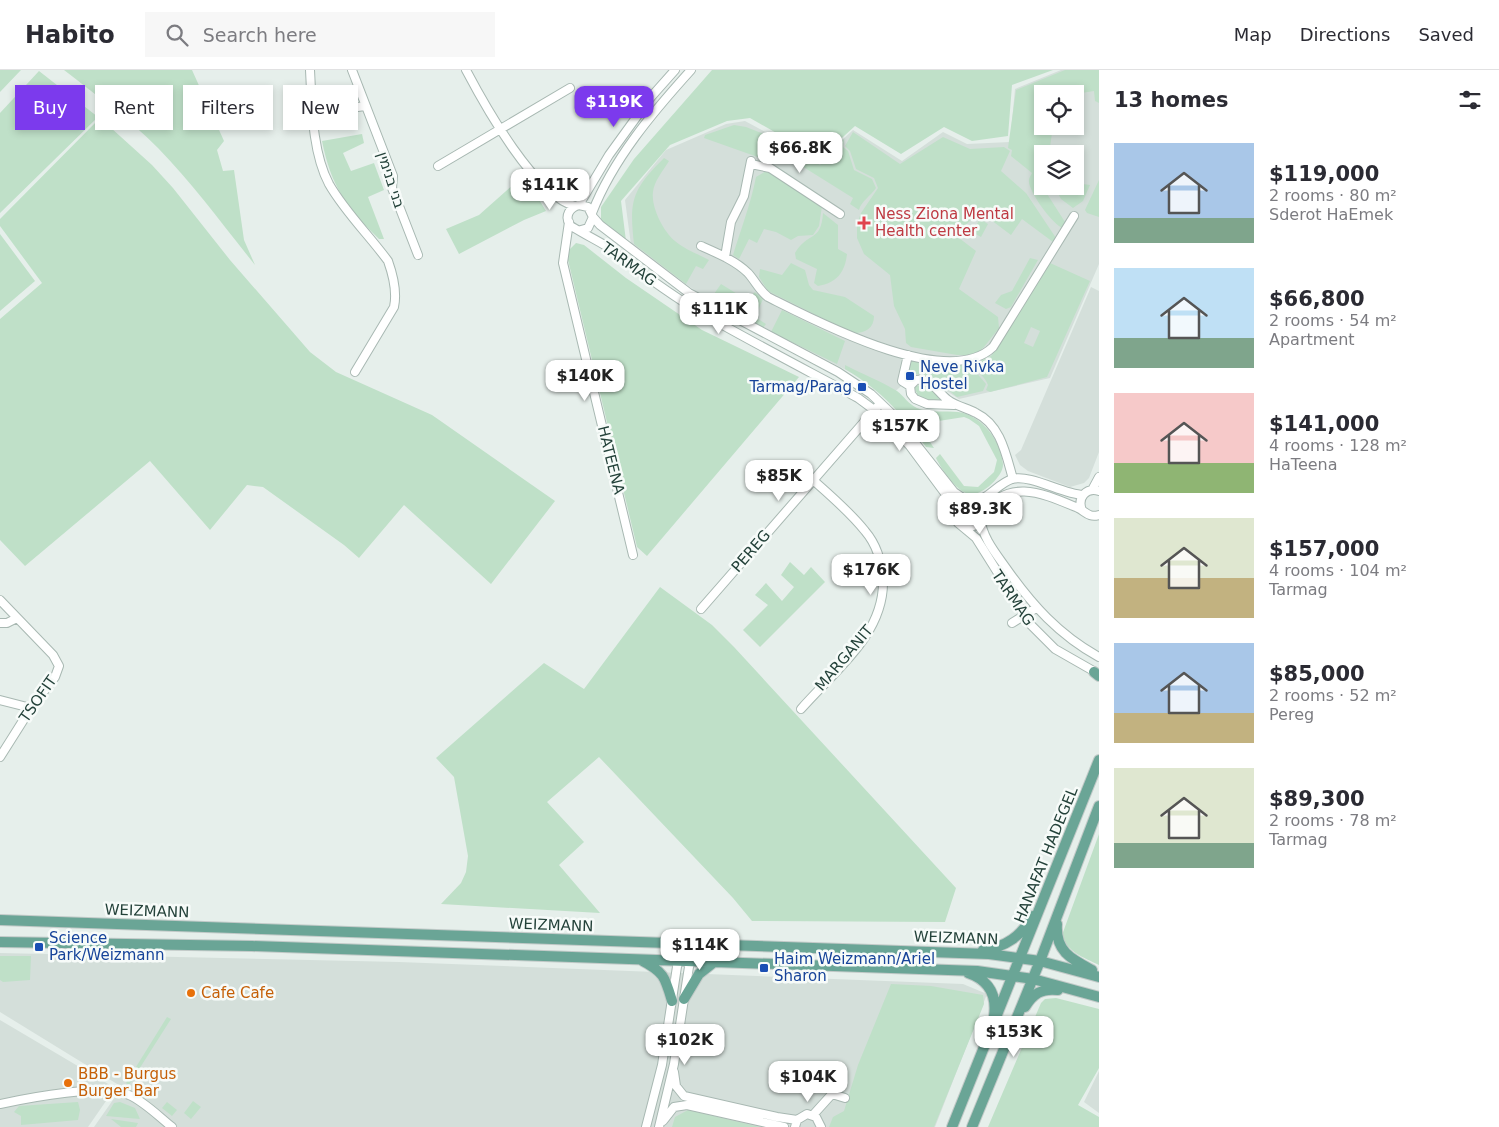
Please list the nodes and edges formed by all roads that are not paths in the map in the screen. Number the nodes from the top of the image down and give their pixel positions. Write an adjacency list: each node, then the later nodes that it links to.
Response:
1 (310, 70): 6 (street)
2 (352, 70): 8 (street, בני בנימין)
3 (466, 70): 10 (street)
4 (675, 70): 14 (street)
5 (689, 71): 16 (street)
6 (311, 85)
7 (570, 88): 10 (street)
8 (365, 106): 9 (street); 22 (street, בני בנימין)
9 (358, 107)
10 (500, 129): 12 (street); 13 (street)
11 (316, 130): 25 (street)
12 (438, 166)
13 (551, 193): 14 (street); 18 (street)
14 (577, 205): 16 (street); 18 (street)
15 (840, 214): 23 (street)
16 (593, 215): 19 (street); 27 (street, TARMAG)
17 (1074, 216): 24 (street)
18 (568, 220): 19 (street); 21 (street, HATEENA)
19 (579, 230): 21 (street); 29 (street, TARMAG)
20 (701, 246): 23 (street)
21 (563, 249): 41 (street, HATEENA)
22 (418, 255)
23 (725, 257): 24 (street)
24 (908, 355): 26 (street)
25 (355, 372)
26 (910, 386): 28 (street); 28 (street)
27 (881, 403): 29 (street, PEREG); 35 (street, TARMAG)
28 (956, 405): 31 (street)
29 (875, 410): 32 (street, PEREG); 37 (street, TARMAG)
30 (1099, 477): 33 (street)
31 (1013, 479): 34 (street); 35 (street)
32 (814, 480): 44 (street, PEREG); 53 (street, MARGANIT)
33 (1095, 490): 34 (street)
34 (1083, 495): 36 (street)
35 (970, 502): 37 (street); 39 (street)
36 (1082, 510): 38 (street); 39 (street)
37 (955, 514): 40 (street)
38 (1099, 515)
39 (980, 516): 40 (street); 43 (street, TARMAG)
40 (965, 527): 45 (street, TARMAG)
41 (633, 554)
42 (0, 600): 46 (street)
43 (1036, 608): 45 (street); 49 (street, TARMAG)
44 (700, 609)
45 (1023, 614): 48 (street); 50 (street, TARMAG)
46 (17, 618): 47 (street); 52 (street, TSOFIT)
47 (0, 623)
48 (1012, 623)
49 (1099, 657)
50 (1097, 674)
51 (0, 700): 52 (street)
52 (31, 708): 54 (street, TSOFIT)
53 (801, 708)
54 (0, 757)
55 (1099, 760): 57 (main road, HANAFAT HADEGEL)
56 (1099, 806): 59 (main road, HANAFAT HADEGEL)
57 (1053, 877): 64 (main road); 65 (main road, HANAFAT HADEGEL)
58 (0, 913): 61 (main road)
59 (1058, 914): 69 (main road, HANAFAT HADEGEL); 73 (main road)
60 (0, 920): 61 (main road, WEIZMANN)
61 (38, 922): 63 (main road, WEIZMANN)
62 (0, 942): 66 (main road, WEIZMANN)
63 (685, 945): 64 (main road, WEIZMANN); 67 (street); 68 (street)
64 (958, 953): 65 (main road, WEIZMANN)
65 (1021, 957): 69 (main road, WEIZMANN); 72 (main road, HANAFAT HADEGEL)
66 (638, 959): 67 (main road, WEIZMANN); 78 (main road)
67 (678, 960): 68 (main road, WEIZMANN); 78 (street)
68 (690, 961): 70 (main road, WEIZMANN); 77 (street)
69 (1040, 961): 73 (main road, WEIZMANN); 74 (main road, HANAFAT HADEGEL)
70 (714, 962): 71 (main road, WEIZMANN); 77 (main road)
71 (960, 971): 72 (main road, WEIZMANN); 79 (main road)
72 (1013, 976): 74 (main road, WEIZMANN); 79 (main road, HANAFAT HADEGEL)
73 (1099, 976)
74 (1032, 979): 75 (main road, WEIZMANN); 80 (main road, HANAFAT HADEGEL)
75 (1077, 991): 76 (main road, WEIZMANN); 80 (main road)
76 (1099, 997)
77 (684, 999): 81 (street)
78 (672, 1001): 87 (street)
79 (991, 1032): 91 (main road, HANAFAT HADEGEL)
80 (1011, 1032): 92 (main road, HANAFAT HADEGEL)
81 (673, 1068): 85 (street); 88 (street)
82 (845, 1098): 84 (street)
83 (2, 1103): 86 (street)
84 (813, 1115): 85 (street); 90 (street)
85 (796, 1123)
86 (172, 1127)
87 (646, 1127)
88 (659, 1127): 89 (street)
89 (784, 1127)
90 (821, 1127)
91 (952, 1127)
92 (972, 1127)

